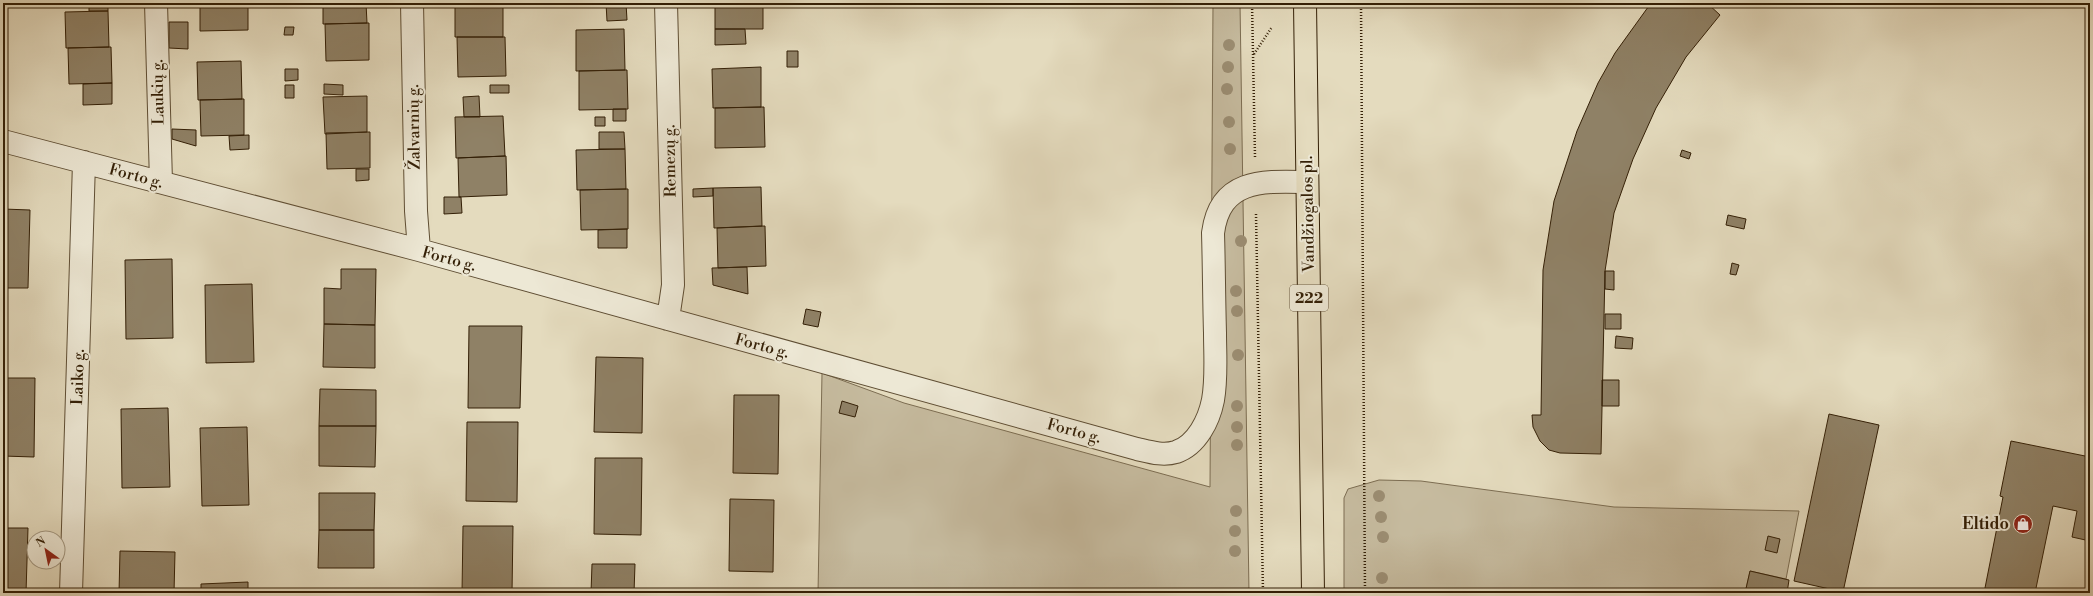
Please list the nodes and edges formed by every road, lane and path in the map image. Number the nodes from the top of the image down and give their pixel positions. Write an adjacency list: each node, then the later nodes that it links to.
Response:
1 (156, 3): 11 (street, Laukių g.)
2 (412, 3): 14 (street, Žalvarnių g.)
3 (666, 3): 15 (street, Remezų g.)
4 (1252, 3): 8 (path)
5 (1305, 3): 13 (main road, Vandžiogalos pl. / 222)
6 (1361, 3): 19 (path)
7 (1272, 27): 8 (path)
8 (1253, 54): 12 (path)
9 (3, 141): 10 (street, Forto g.)
10 (84, 162): 11 (street, Forto g.); 16 (street, Laiko g.)
11 (161, 182): 14 (street, Forto g.)
12 (1255, 182): 13 (street, Forto g.); 15 (street, Forto g.); 17 (path)
13 (1307, 182): 18 (main road, Vandžiogalos pl. / 222)
14 (419, 250): 15 (street, Forto g.)
15 (668, 319)
16 (71, 593)
17 (1263, 593)
18 (1313, 593)
19 (1366, 593)

